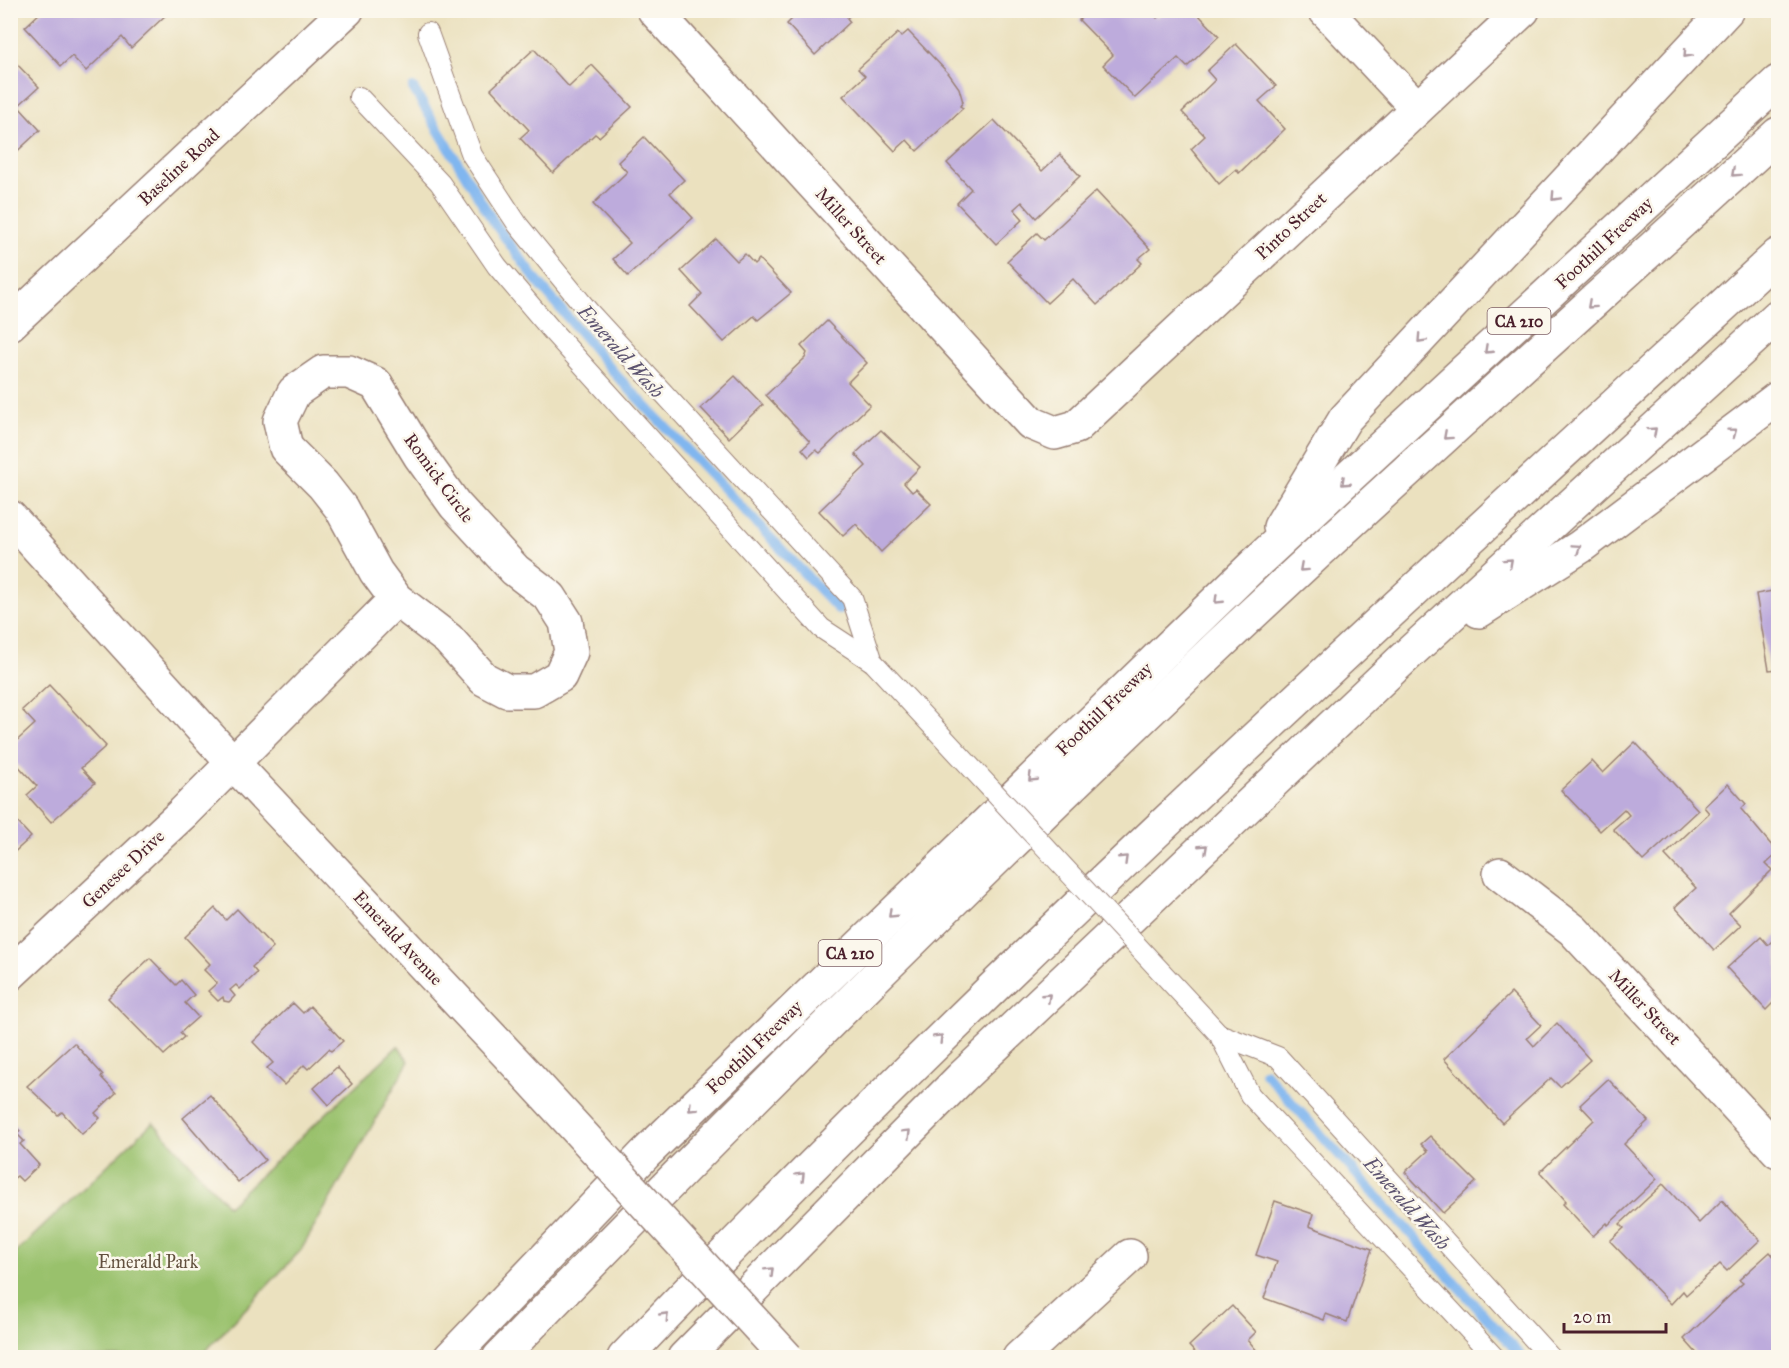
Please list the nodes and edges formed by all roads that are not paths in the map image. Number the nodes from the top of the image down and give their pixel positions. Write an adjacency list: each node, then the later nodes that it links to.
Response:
1 (654, 10): 15 (main road, Miller Street)
2 (1325, 10): 9 (main road)
3 (1523, 10): 9 (main road, Pinto Street)
4 (1727, 10): 17 (main road, one-way to 17)
5 (345, 11): 13 (main road, Baseline Road)
6 (428, 33): 20 (lane)
7 (1779, 82): 17 (main road, Foothill Freeway / CA 210, one-way to 17)
8 (359, 97): 20 (lane)
9 (1417, 108): 15 (main road, Pinto Street)
10 (1779, 134): 28 (main road, one-way to 28)
11 (1779, 255): 29 (main road, one-way to 11)
12 (1779, 316): 19 (main road, one-way to 12)
13 (10, 324)
14 (1779, 398): 19 (main road, one-way to 14)
15 (1055, 433)
16 (10, 517): 21 (main road, Emerald Avenue)
17 (1260, 559): 27 (main road, Foothill Freeway / CA 210, one-way to 27)
18 (396, 599): 18 (main road, Romick Circle); 21 (main road)
19 (1404, 658): 30 (main road, one-way to 19)
20 (873, 662): 24 (lane, bridge)
21 (233, 763): 23 (main road, Genesee Drive); 31 (main road, Emerald Avenue, bridge)
22 (1500, 874): 25 (main road, Miller Street)
23 (10, 974)
24 (1219, 1034): 33 (lane); 34 (lane)
25 (1779, 1151)
26 (1130, 1256): 32 (main road)
27 (450, 1358)
28 (499, 1358)
29 (624, 1358)
30 (684, 1358)
31 (787, 1358)
32 (1019, 1358)
33 (1495, 1358)
34 (1551, 1358)

